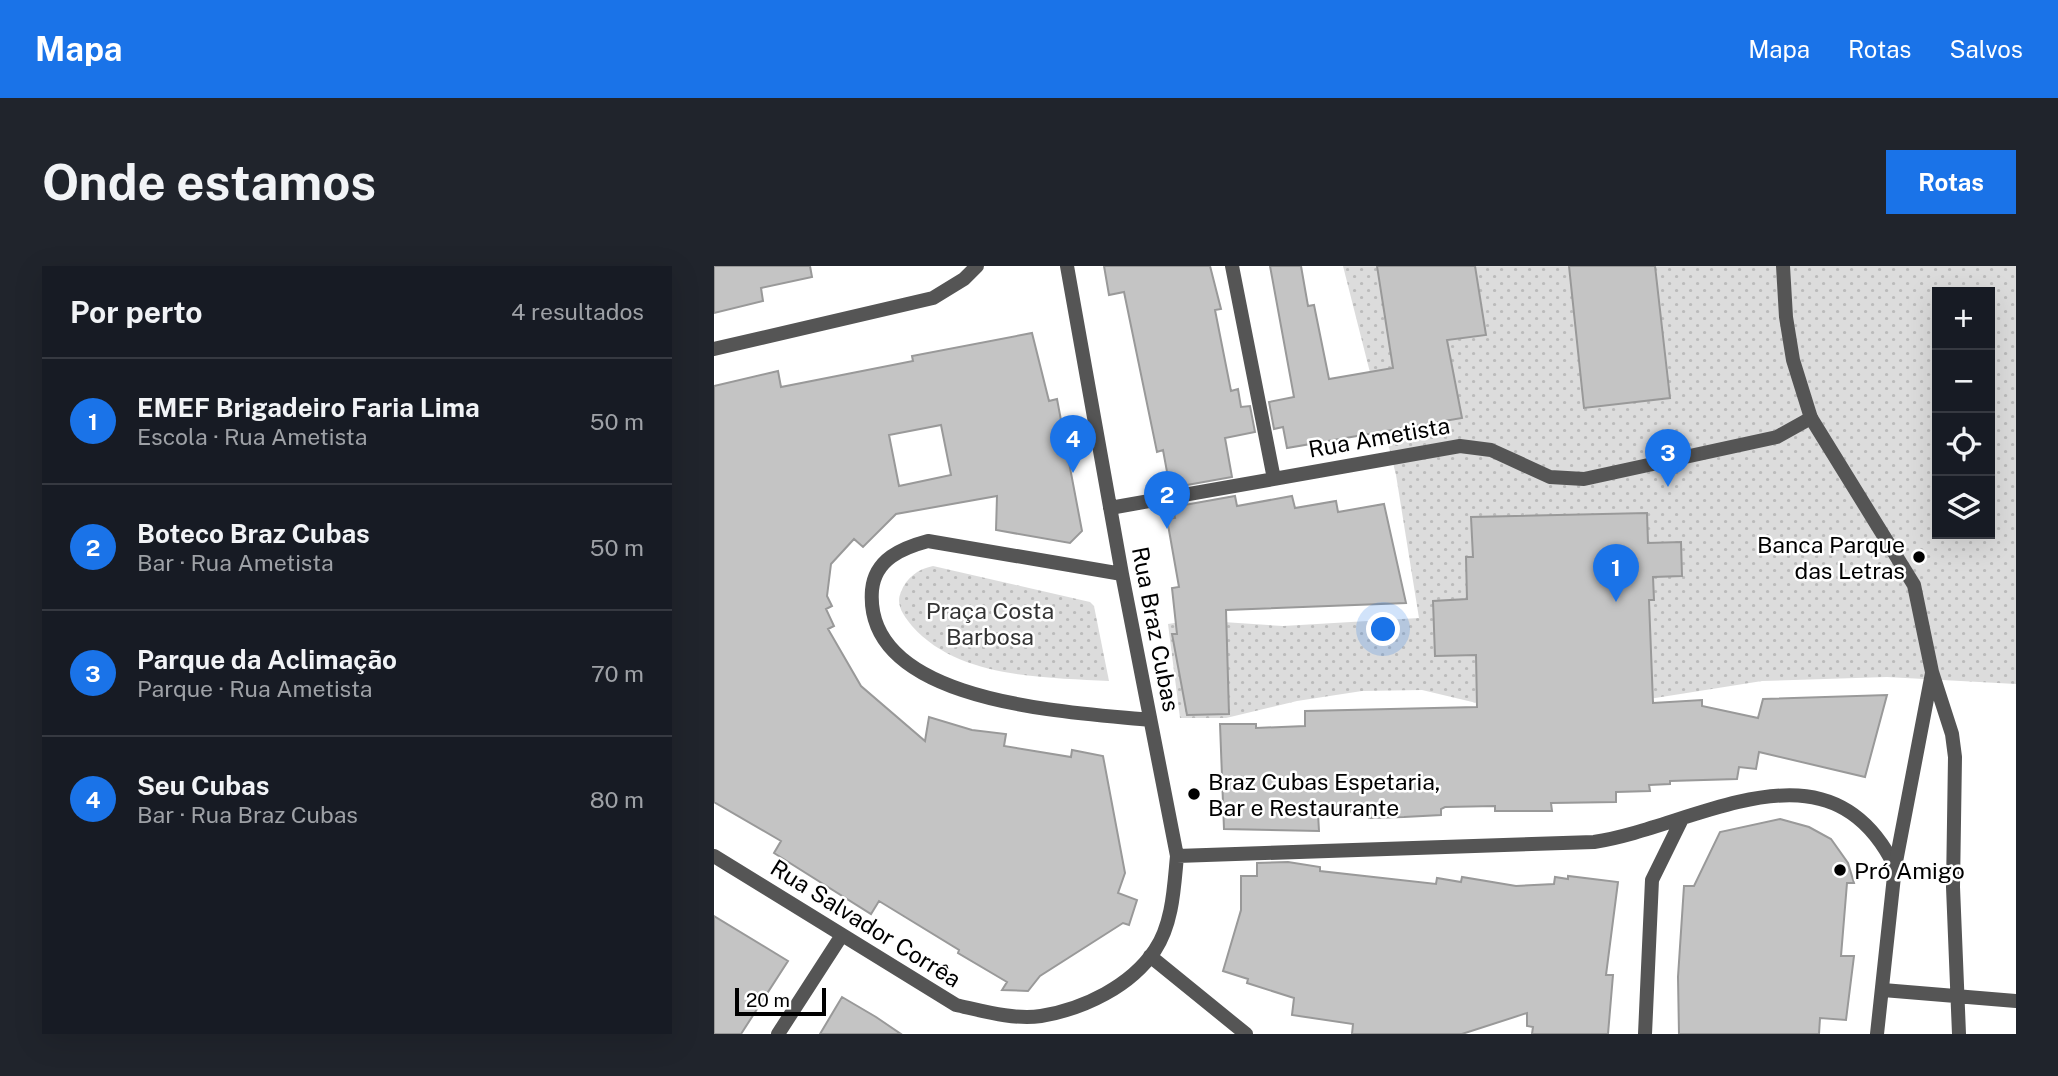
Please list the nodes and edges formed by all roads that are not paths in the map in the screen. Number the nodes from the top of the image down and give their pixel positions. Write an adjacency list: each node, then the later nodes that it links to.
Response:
1 (977, 266): 5 (street)
2 (1067, 266): 8 (street, Rua Braz Cubas)
3 (1232, 266): 7 (street)
4 (1783, 266): 6 (street)
5 (714, 349)
6 (1811, 418): 7 (street, Rua Ametista); 10 (street)
7 (1274, 479): 8 (street, Rua Ametista)
8 (1110, 508): 9 (street, Rua Braz Cubas)
9 (1122, 574): 11 (street, Rua Braz Cubas); 11 (street)
10 (1932, 672): 15 (street); 19 (street)
11 (1150, 720): 14 (street, Rua Braz Cubas)
12 (1682, 819): 14 (street); 15 (street); 23 (street)
13 (714, 856): 16 (street, Rua Salvador Corrêa)
14 (1177, 856): 17 (street, Rua Braz Cubas)
15 (1895, 867): 18 (street)
16 (842, 935): 17 (street, Rua Salvador Corrêa); 21 (street)
17 (1150, 956): 22 (street)
18 (1882, 990): 19 (street); 24 (street)
19 (1958, 995): 20 (street); 25 (street)
20 (2016, 1001)
21 (778, 1034)
22 (1246, 1034)
23 (1645, 1034)
24 (1877, 1034)
25 (1959, 1034)

